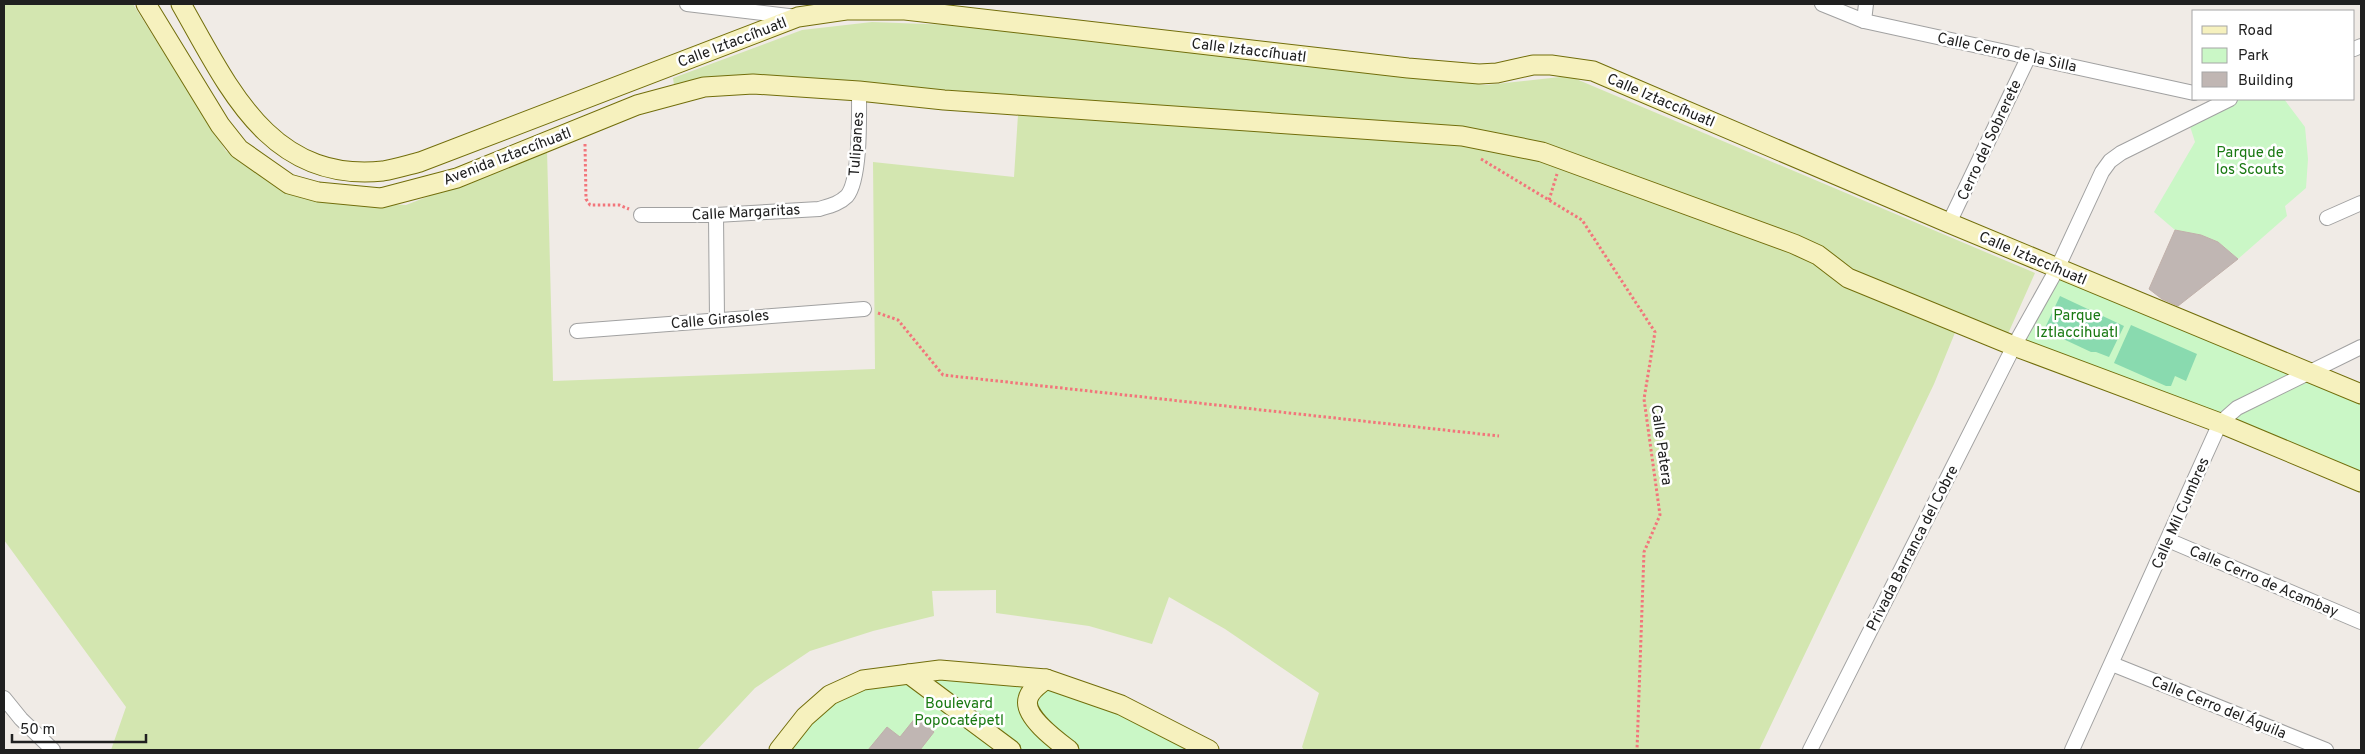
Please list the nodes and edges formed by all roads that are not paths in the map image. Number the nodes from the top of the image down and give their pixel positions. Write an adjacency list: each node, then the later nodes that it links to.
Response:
1 (146, 4): 10 (street, Avenida Iztaccíhuatl)
2 (181, 4): 7 (street, Calle Iztaccíhuatl)
3 (687, 4): 7 (street)
4 (1822, 4): 8 (street, Calle Cerro de la Silla)
5 (1866, 4): 8 (street)
6 (972, 11): 7 (street, Calle Iztaccíhuatl); 18 (street, Calle Iztaccíhuatl)
7 (798, 17)
8 (1864, 21): 9 (street, Calle Cerro de la Silla)
9 (2029, 56): 11 (street, Calle Cerro de la Silla); 18 (street, Cerro del Sobrerete)
10 (859, 91): 13 (street, Tulipanes); 23 (street, Avenida Iztaccíhuatl)
11 (2192, 92)
12 (2225, 100): 19 (street, Privada Barranca del Cobre)
13 (847, 196): 16 (street, Calle Margaritas)
14 (2361, 203): 17 (street)
15 (641, 215): 16 (street, Calle Margaritas)
16 (716, 216): 21 (street)
17 (2327, 218)
18 (1949, 223): 19 (street, Calle Iztaccíhuatl)
19 (2057, 269): 23 (street, Privada Barranca del Cobre); 25 (street, Calle Iztaccíhuatl)
20 (864, 308): 21 (street, Calle Girasoles)
21 (717, 319): 22 (street, Calle Girasoles)
22 (576, 331)
23 (2014, 346): 27 (street); 40 (street, Privada Barranca del Cobre)
24 (2361, 347): 25 (street, Calle Mil Cumbres)
25 (2308, 373): 26 (street, Calle Iztaccíhuatl); 27 (street, Calle Mil Cumbres)
26 (2361, 394)
27 (2220, 423): 28 (street); 29 (street, Calle Mil Cumbres)
28 (2361, 482)
29 (2168, 540): 30 (street, Calle Cerro de Acambay); 31 (street, Calle Mil Cumbres)
30 (2361, 622)
31 (2112, 664): 41 (street, Calle Mil Cumbres); 42 (street, Calle Cerro del Águila)
32 (909, 674): 33 (street); 36 (street); 37 (street)
33 (1046, 679): 38 (street); 39 (street)
34 (4, 698): 35 (street)
35 (53, 750)
36 (779, 750)
37 (1011, 750)
38 (1069, 750)
39 (1209, 750)
40 (1810, 750)
41 (2072, 750)
42 (2326, 750)

